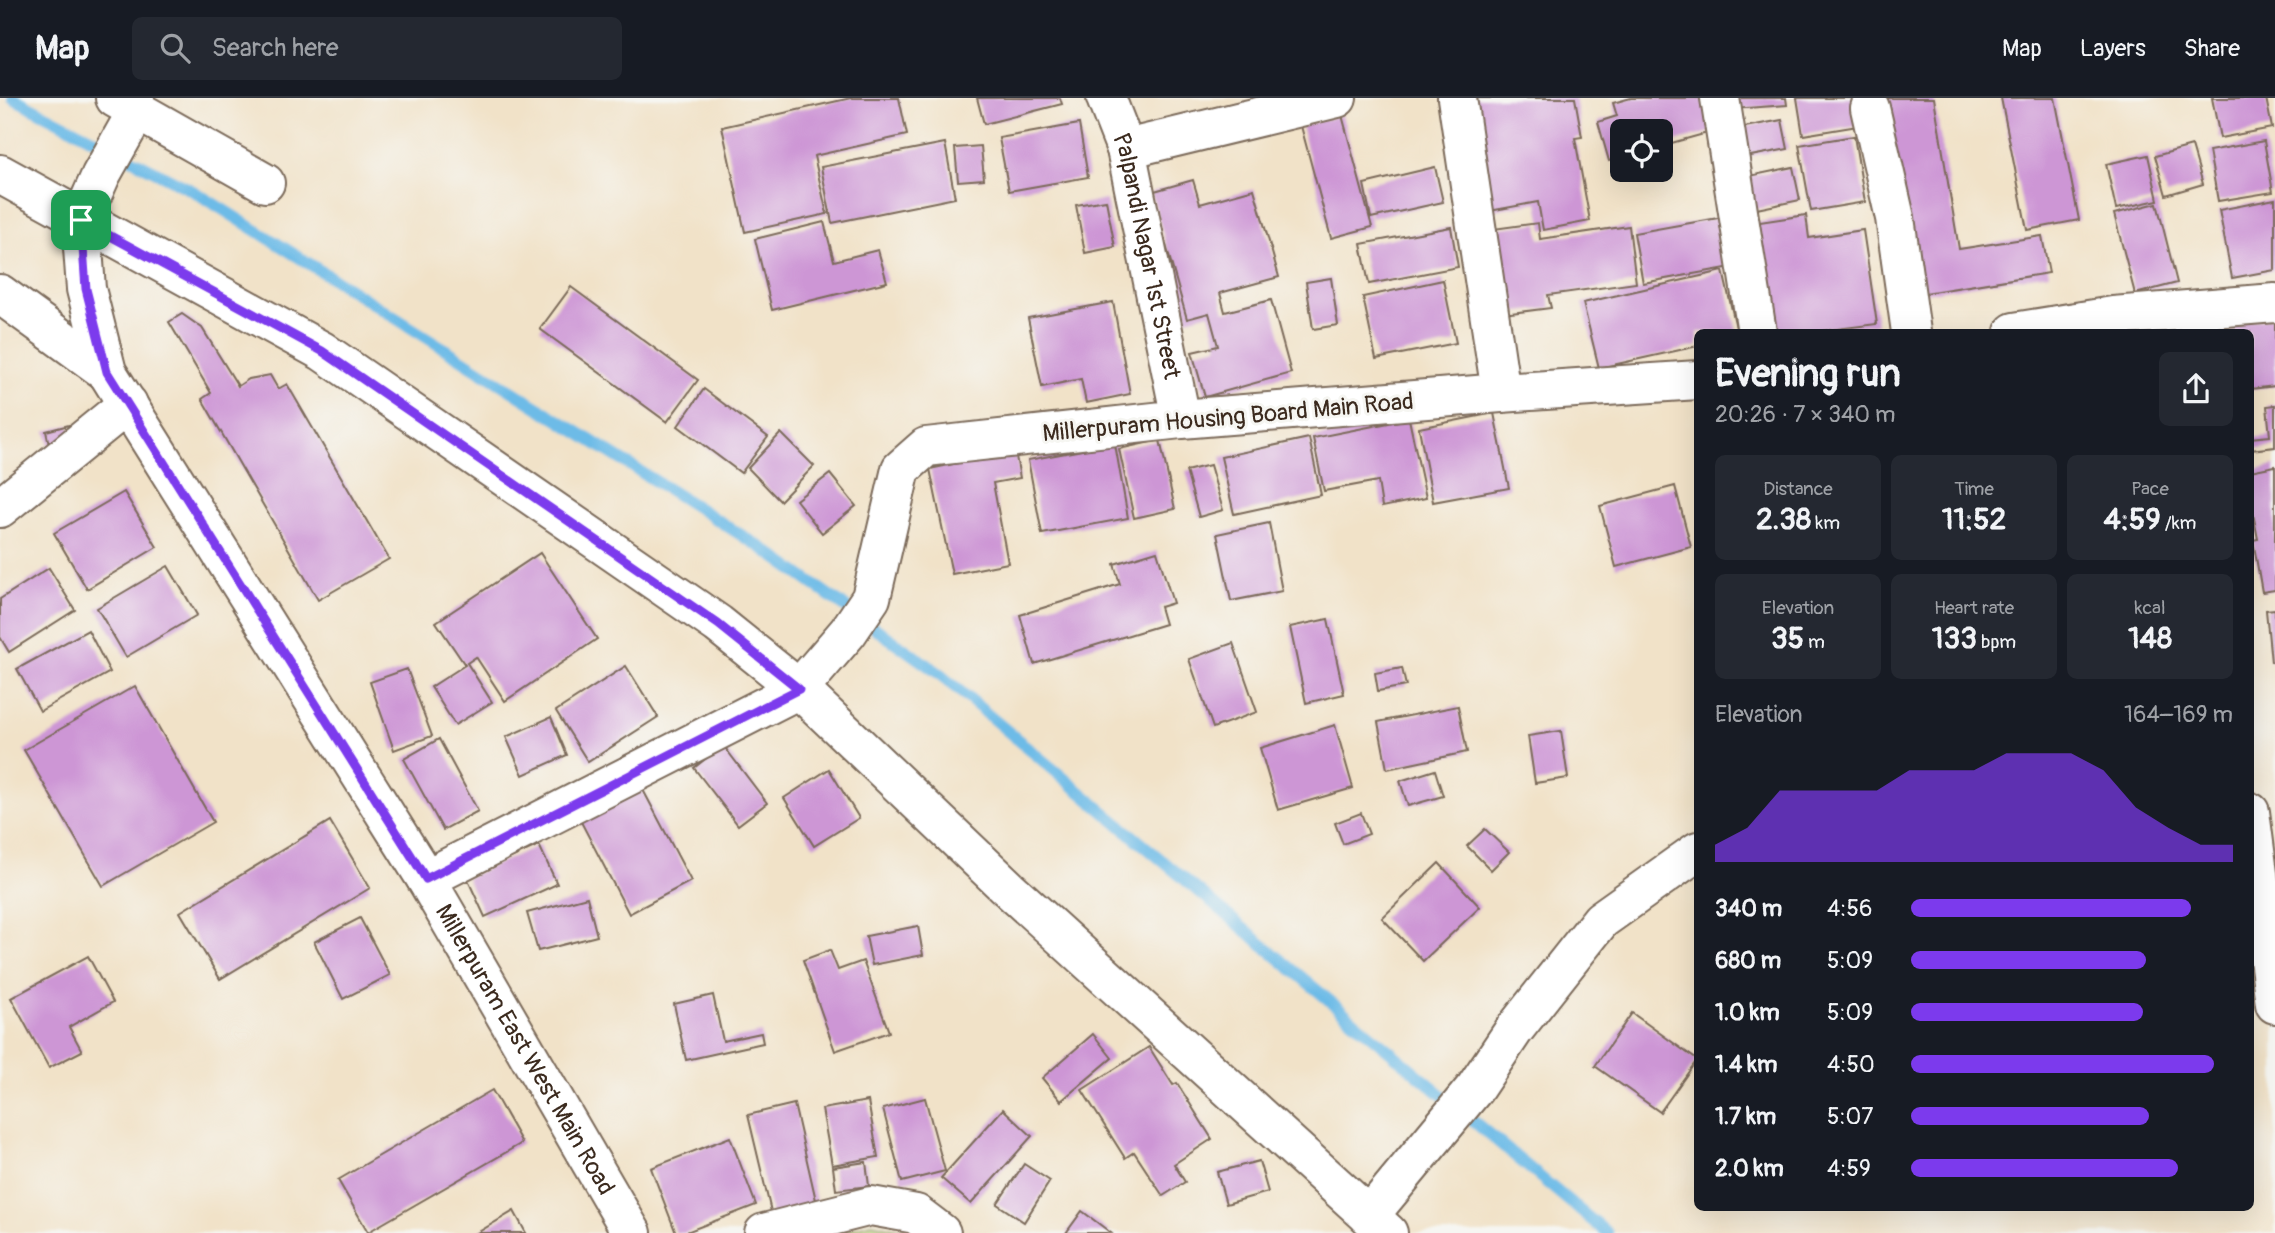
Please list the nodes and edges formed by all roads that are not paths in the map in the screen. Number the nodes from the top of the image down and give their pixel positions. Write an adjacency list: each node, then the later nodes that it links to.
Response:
1 (1106, 98): 7 (street, Palpandi Nagar 1st Street)
2 (1337, 98): 7 (street)
3 (1457, 98): 18 (street)
4 (1720, 98): 13 (street)
5 (1870, 108): 14 (street)
6 (127, 110): 9 (street); 10 (street)
7 (1126, 149): 20 (street, Palpandi Nagar 1st Street)
8 (0, 174): 10 (street)
9 (265, 183)
10 (81, 220): 16 (street); 22 (street)
11 (0, 294): 16 (street)
12 (2275, 303): 15 (street)
13 (1757, 329)
14 (1911, 329)
15 (2033, 329)
16 (107, 372): 19 (street, Millerpuram East West Main Road)
17 (1694, 380): 18 (street, Millerpuram Housing Board Main Road)
18 (1501, 393): 20 (street, Millerpuram Housing Board Main Road)
19 (128, 404): 21 (street); 25 (street, Millerpuram East West Main Road)
20 (1181, 419): 22 (street, Millerpuram Housing Board Main Road)
21 (0, 508)
22 (799, 689): 25 (street); 27 (street)
23 (2254, 843): 26 (street)
24 (1694, 854): 27 (street)
25 (426, 879): 28 (street, Millerpuram East West Main Road)
26 (2275, 1004)
27 (1379, 1224)
28 (632, 1233)
29 (764, 1233): 30 (street)
30 (941, 1233)

